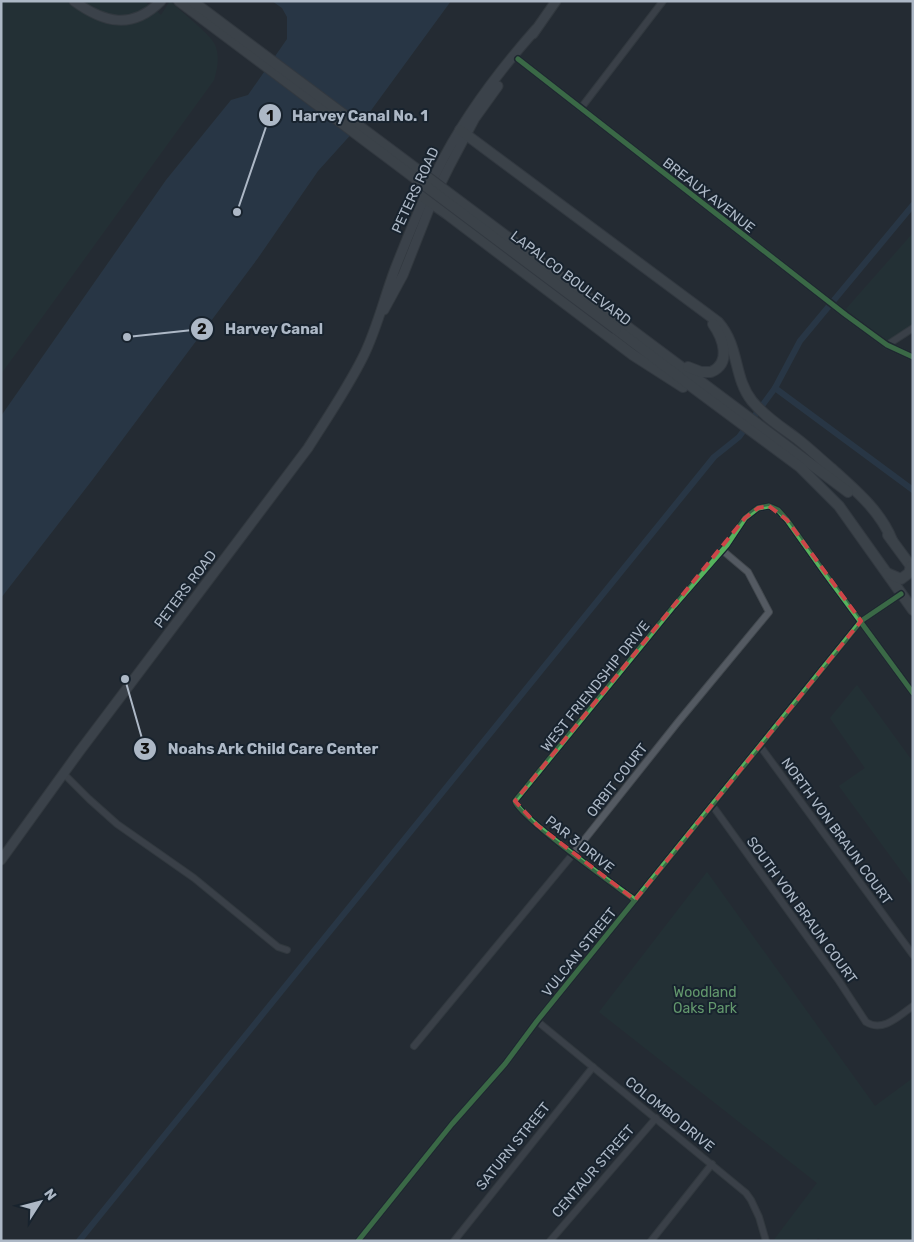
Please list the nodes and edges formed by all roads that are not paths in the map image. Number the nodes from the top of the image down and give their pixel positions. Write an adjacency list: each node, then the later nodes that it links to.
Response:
1 (74, 1): 2 (main road)
2 (161, 1)
3 (179, 1): 13 (main road, LAPALCO BOULEVARD, bridge)
4 (192, 1): 13 (main road, LAPALCO BOULEVARD, bridge)
5 (556, 1): 7 (main road, PETERS ROAD)
6 (663, 1): 9 (street)
7 (536, 29): 8 (main road, PETERS ROAD); 10 (main road, PETERS ROAD)
8 (518, 59): 9 (street, BREAUX AVENUE); 10 (main road, PETERS ROAD)
9 (581, 108): 15 (street, BREAUX AVENUE)
10 (464, 132): 11 (main road, PETERS ROAD); 12 (main road)
11 (428, 201): 18 (main road); 29 (main road, PETERS ROAD)
12 (703, 311): 17 (main road); 20 (main road)
13 (619, 325): 17 (main road, LAPALCO BOULEVARD); 18 (main road, LAPALCO BOULEVARD)
14 (913, 328): 15 (street)
15 (887, 345): 16 (street, BREAUX AVENUE)
16 (913, 357)
17 (676, 362): 18 (main road, LAPALCO BOULEVARD)
18 (740, 416): 19 (main road, LAPALCO BOULEVARD)
19 (757, 429): 20 (main road, LAPALCO BOULEVARD); 23 (main road, LAPALCO BOULEVARD)
20 (892, 540): 22 (main road, LAPALCO BOULEVARD)
21 (724, 548): 26 (street, WEST FRIENDSHIP DRIVE); 30 (street, WEST FRIENDSHIP DRIVE); 32 (street, ORBIT COURT)
22 (912, 568): 23 (main road)
23 (886, 572): 24 (main road, LAPALCO BOULEVARD)
24 (901, 594): 25 (main road, LAPALCO BOULEVARD); 26 (street, VULCAN STREET)
25 (913, 610)
26 (861, 621): 27 (street); 28 (street, VULCAN STREET)
27 (913, 693)
28 (760, 746): 31 (street, VULCAN STREET); 36 (street, NORTH VON BRAUN COURT)
29 (64, 774): 33 (main road, PETERS ROAD); 35 (street)
30 (515, 802): 32 (street, PAR 3 DRIVE)
31 (712, 805): 34 (street, VULCAN STREET); 37 (street, SOUTH VON BRAUN COURT)
32 (573, 854): 34 (street, PAR 3 DRIVE); 39 (street, ORBIT COURT)
33 (1, 860)
34 (635, 900): 38 (street, VULCAN STREET)
35 (286, 950)
36 (913, 955)
37 (913, 1006)
38 (537, 1021): 40 (street, COLOMBO DRIVE); 43 (street, VULCAN STREET)
39 (414, 1046)
40 (593, 1067): 41 (street, COLOMBO DRIVE); 44 (street, SATURN STREET)
41 (656, 1118): 42 (street, COLOMBO DRIVE); 45 (street, CENTAUR STREET)
42 (712, 1164): 46 (street); 47 (street, COLOMBO DRIVE)
43 (358, 1241)
44 (454, 1241)
45 (550, 1241)
46 (651, 1241)
47 (766, 1241)

